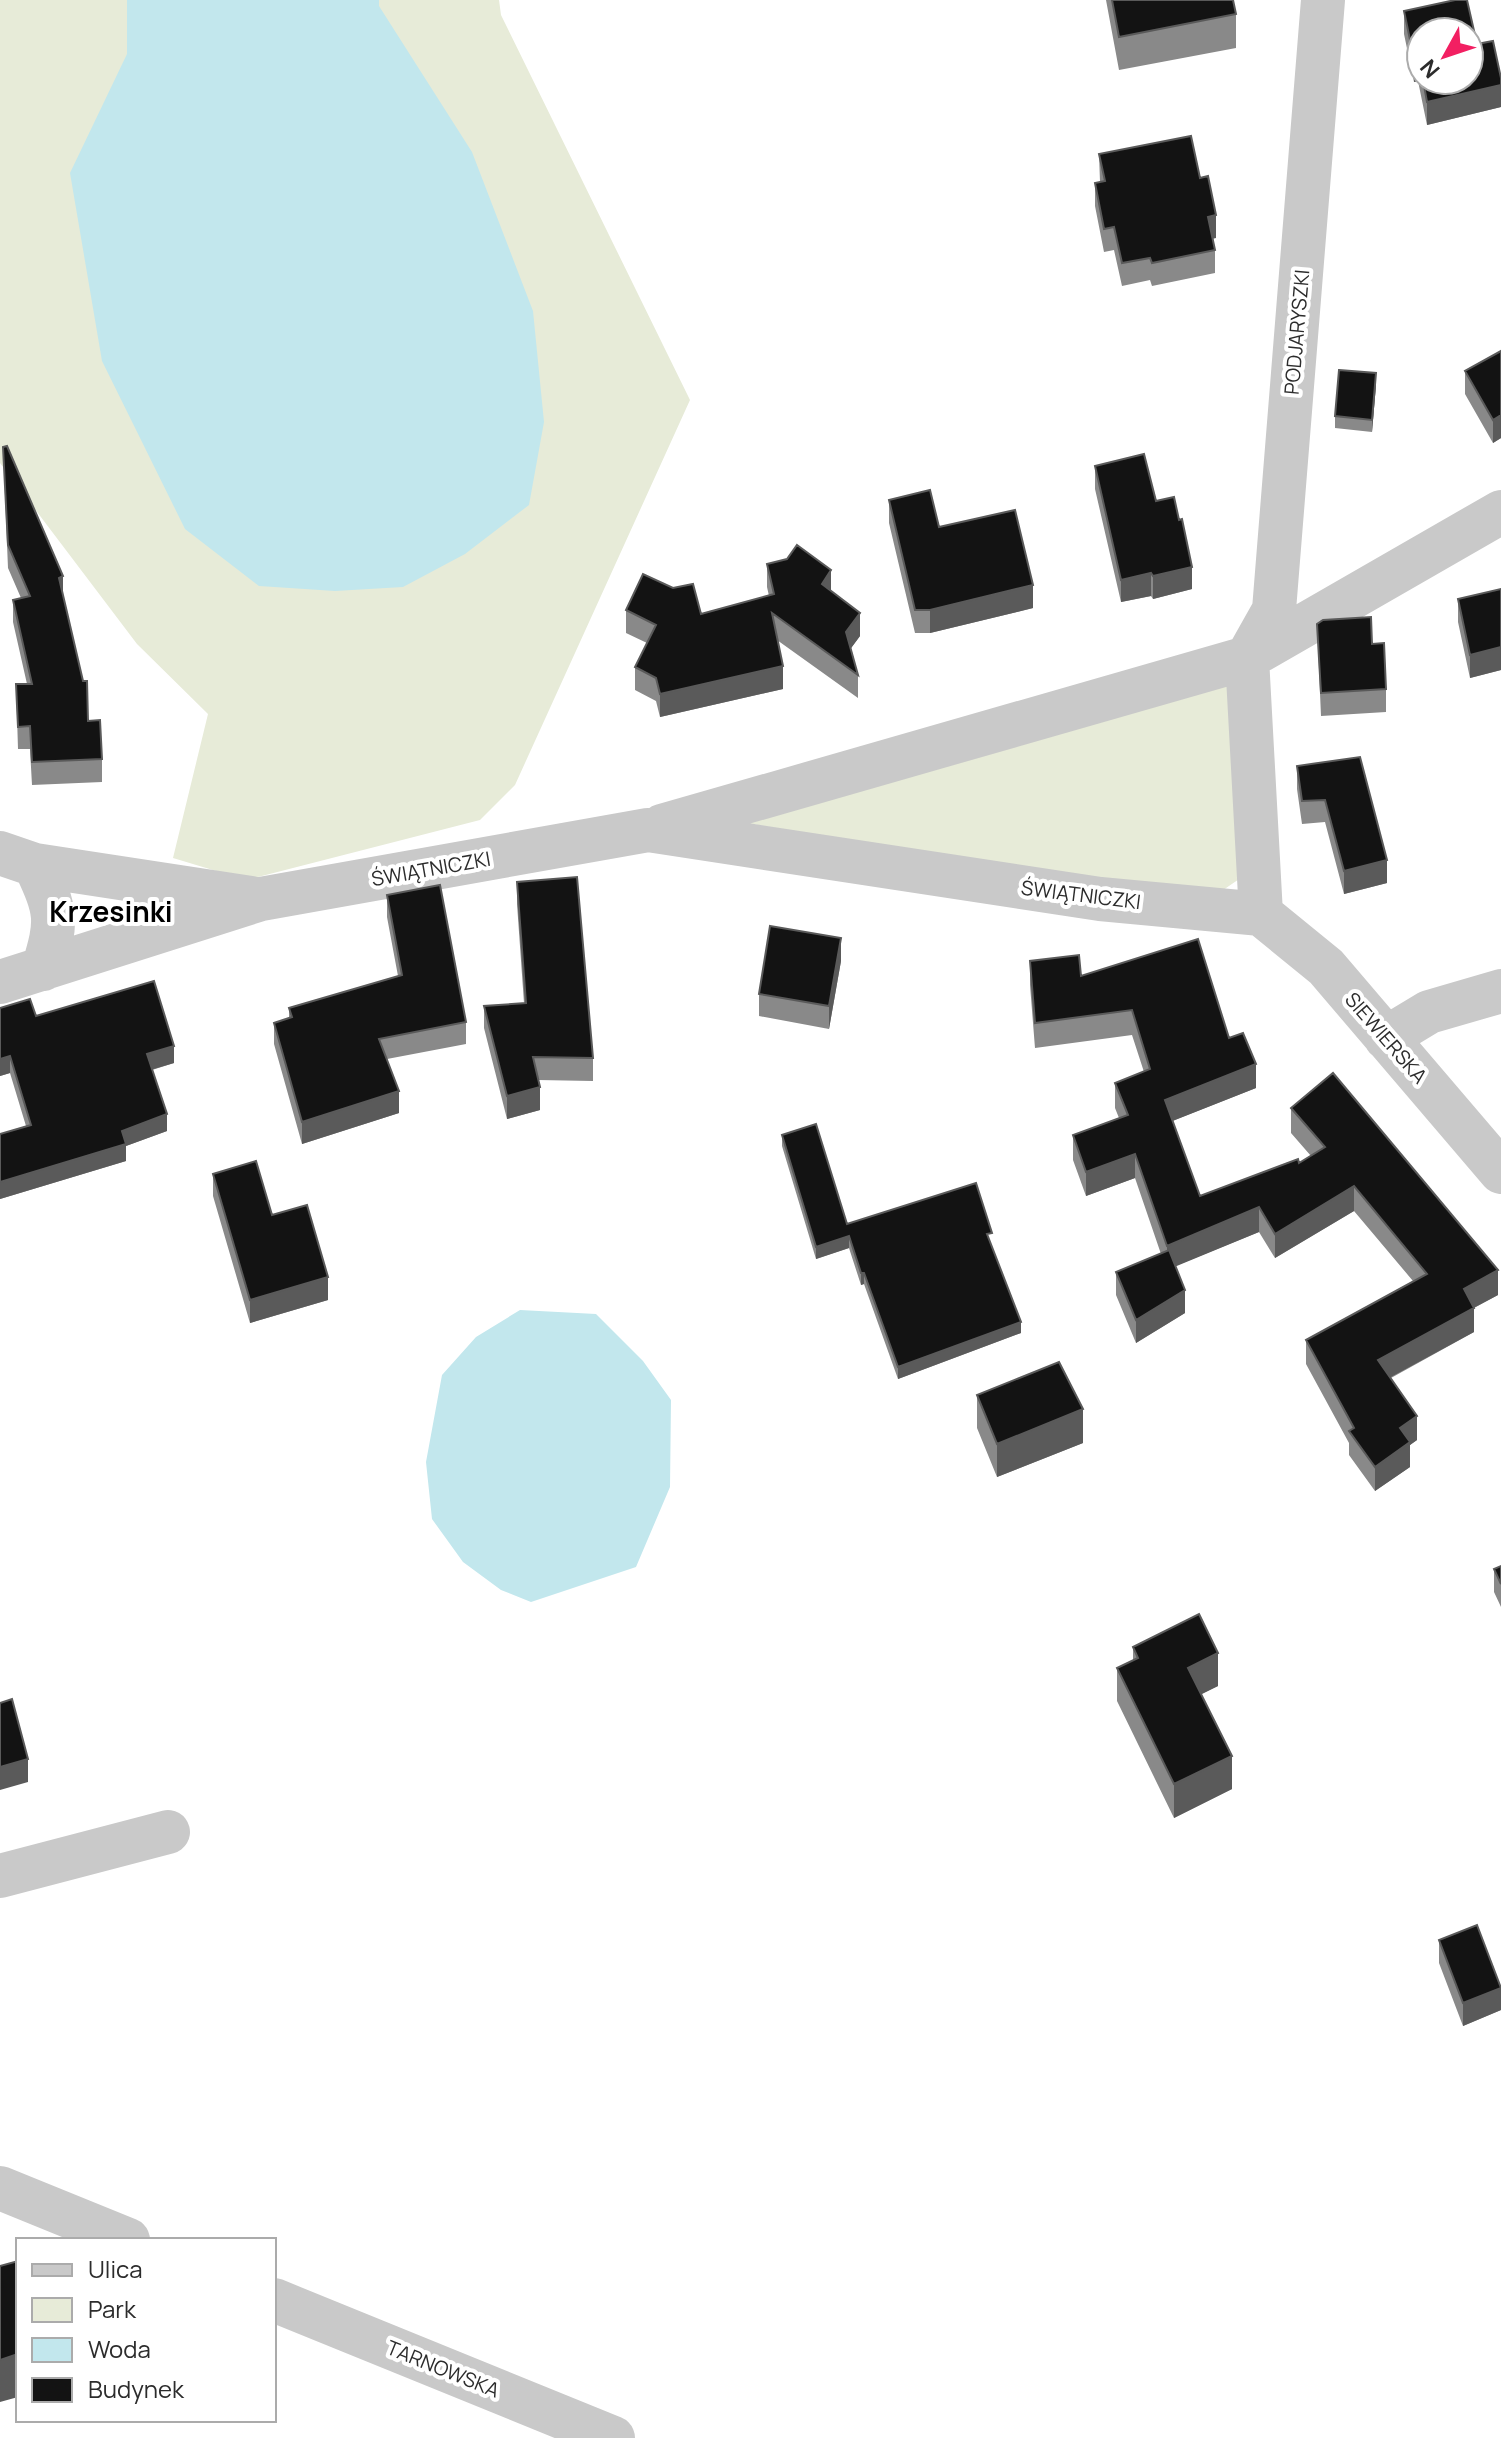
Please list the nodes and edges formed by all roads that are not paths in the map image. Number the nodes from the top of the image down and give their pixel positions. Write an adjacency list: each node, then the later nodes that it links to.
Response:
1 (1323, 0): 3 (street, PODJARYSZKI)
2 (1501, 512): 3 (street, ŚWIĄTNICZKI)
3 (1247, 658): 4 (street, ŚWIĄTNICZKI); 7 (street)
4 (648, 830): 6 (street, ŚWIĄTNICZKI); 7 (street, ŚWIĄTNICZKI)
5 (17, 859): 6 (street, ŚWIĄTNICZKI); 8 (street, ŚWIĄTNICZKI)
6 (261, 899): 8 (street, ŚWIĄTNICZKI)
7 (1261, 914): 11 (street, SIEWIERSKA)
8 (43, 969): 9 (street)
9 (0, 982)
10 (1501, 991): 11 (street)
11 (1386, 1038): 12 (street, SIEWIERSKA)
12 (1501, 1172)
13 (168, 1832): 14 (street)
14 (0, 1876)
15 (0, 2188): 16 (street)
16 (123, 2238)
17 (276, 2301): 18 (street, TARNOWSKA)
18 (613, 2438)

